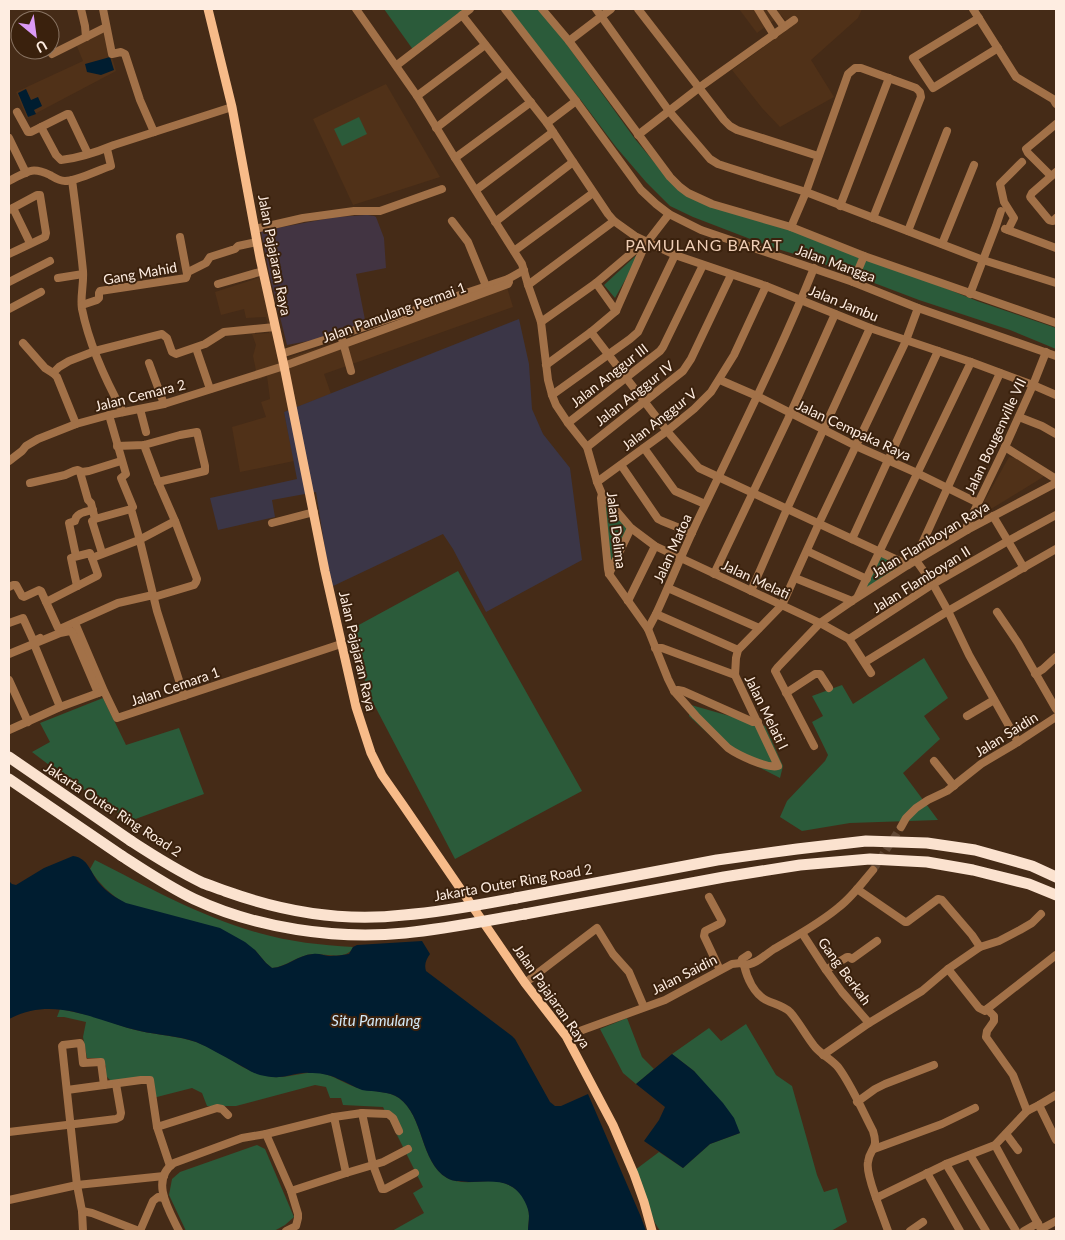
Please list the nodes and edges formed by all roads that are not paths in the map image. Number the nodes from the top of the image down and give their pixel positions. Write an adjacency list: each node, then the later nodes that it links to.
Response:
1 (80, 9): 21 (street)
2 (103, 9): 18 (street)
3 (208, 9): 34 (main road, Jalan Pajajaran Raya)
4 (356, 9): 26 (street)
5 (470, 9): 14 (street)
6 (506, 9): 32 (street, Jalan Mangga)
7 (542, 9): 22 (street)
8 (596, 9): 15 (street)
9 (610, 9): 15 (street)
10 (638, 9): 29 (street)
11 (758, 9): 20 (street)
12 (771, 9): 19 (street)
13 (973, 9): 16 (street)
14 (462, 15): 23 (street, Jalan Jambu); 26 (street)
15 (602, 16): 22 (street); 35 (street)
16 (979, 18): 24 (street); 24 (street)
17 (794, 20): 19 (street)
18 (106, 26): 21 (street); 42 (street)
19 (784, 27): 20 (street)
20 (774, 35): 29 (street)
21 (86, 37): 25 (street)
22 (569, 41): 44 (street)
23 (485, 45): 27 (street, Jalan Jambu); 30 (street)
24 (998, 48): 31 (street)
25 (60, 50)
26 (396, 65): 30 (street)
27 (507, 72): 33 (street, Jalan Jambu); 40 (street)
28 (889, 78): 48 (street); 61 (street); 65 (street)
29 (700, 87): 35 (street); 48 (street)
30 (417, 96): 40 (street)
31 (1055, 100)
32 (576, 101): 37 (street); 64 (street, Jalan Mangga)
33 (531, 102): 37 (street, Jalan Jambu); 49 (street)
34 (232, 107): 42 (street); 72 (main road, Jalan Pajajaran Raya)
35 (669, 110): 44 (street); 59 (street)
36 (16, 112): 39 (street)
37 (547, 123): 43 (street, Jalan Jambu)
38 (1056, 124): 54 (street)
39 (41, 127): 47 (street); 47 (street)
40 (436, 128): 49 (street)
41 (947, 131): 74 (street)
42 (154, 132): 46 (street)
43 (553, 132): 50 (street, Jalan Jambu); 58 (street)
44 (638, 135): 71 (street)
45 (9, 138): 53 (street)
46 (107, 149): 47 (street); 56 (street)
47 (88, 154)
48 (818, 156): 59 (street)
49 (455, 158): 58 (street)
50 (573, 162): 60 (street, Jalan Jambu); 69 (street)
51 (1022, 162): 73 (street)
52 (974, 165): 79 (street)
53 (26, 172): 55 (street); 56 (street)
54 (1054, 174): 66 (street)
55 (9, 180)
56 (72, 180): 91 (street)
57 (442, 189): 72 (street)
58 (476, 190): 69 (street)
59 (806, 192): 61 (street); 71 (street)
60 (593, 193): 68 (street, Jalan Jambu); 81 (street)
61 (840, 206): 65 (street)
62 (11, 209): 77 (street); 77 (street)
63 (1001, 211): 70 (street)
64 (669, 214): 78 (street); 88 (street, Jalan Mangga)
65 (873, 218): 74 (street)
66 (1056, 218)
67 (452, 221): 102 (street)
68 (614, 221): 78 (street, Jalan Jambu); 101 (street)
69 (495, 222): 81 (street)
70 (996, 226): 73 (street); 85 (street)
71 (791, 227): 84 (street)
72 (255, 229): 76 (main road, Jalan Pajajaran Raya)
73 (1008, 230): 80 (street)
74 (908, 231): 79 (street)
75 (180, 237): 92 (street)
76 (257, 242): 90 (main road, Jalan Pajajaran Raya); 92 (street, Gang Mahid)
77 (30, 243): 82 (street)
78 (646, 243): 83 (street, Jalan Jambu); 98 (street); 111 (street)
79 (942, 244): 85 (street)
80 (1056, 248)
81 (514, 251): 89 (street)
82 (9, 254)
83 (674, 255): 87 (street, Jalan Jambu); 128 (street)
84 (864, 256): 97 (street); 105 (street)
85 (983, 260): 99 (street); 105 (street)
86 (50, 261): 96 (street)
87 (703, 265): 93 (street, Jalan Jambu); 137 (street, Jalan Anggur III)
88 (814, 268): 97 (street, Jalan Mangga); 106 (street)
89 (524, 270): 95 (street); 101 (street)
90 (264, 271): 100 (street); 116 (main road, Jalan Pajajaran Raya)
91 (83, 274): 94 (street); 107 (street)
92 (187, 274): 107 (street, Gang Mahid)
93 (731, 275): 103 (street, Jalan Jambu); 144 (street, Jalan Anggur IV)
94 (58, 278)
95 (508, 279): 102 (street); 108 (street, Jalan Pamulang Permai 1)
96 (9, 282)
97 (853, 282): 109 (street, Jalan Mangga)
98 (596, 283): 111 (street); 114 (street)
99 (1056, 283)
100 (218, 284)
101 (528, 285): 114 (street)
102 (486, 286): 108 (street)
103 (766, 286): 106 (street, Jalan Jambu); 138 (street, Jalan Anggur V)
104 (42, 292): 110 (street)
105 (970, 294): 115 (street)
106 (801, 300): 112 (street, Jalan Jambu); 143 (street)
107 (82, 305): 125 (street)
108 (436, 307): 113 (street)
109 (918, 308): 120 (street); 126 (street, Jalan Mangga)
110 (9, 309)
111 (616, 311): 118 (street)
112 (835, 314): 117 (street, Jalan Jambu); 148 (street)
113 (409, 316): 119 (street); 122 (street, Jalan Pamulang Permai 1)
114 (541, 322): 132 (street)
115 (1056, 323)
116 (275, 327): 123 (street); 127 (main road, Jalan Pajajaran Raya)
117 (870, 328): 120 (street, Jalan Jambu); 153 (street)
118 (591, 332): 128 (street); 132 (street)
119 (340, 335): 122 (street); 127 (street)
120 (906, 340): 124 (street, Jalan Jambu); 159 (street)
121 (23, 343): 135 (street)
122 (344, 344): 133 (street, Jalan Pamulang Permai 1); 134 (street)
123 (196, 348): 125 (street); 140 (street)
124 (938, 350): 130 (street, Jalan Jambu); 163 (street)
125 (95, 351): 135 (street); 147 (street)
126 (1046, 352): 129 (street, Jalan Mangga); 139 (street, Jalan Bougenville VII)
127 (281, 354): 133 (main road, Jalan Pajajaran Raya)
128 (609, 354): 137 (street); 141 (street)
129 (1056, 356)
130 (971, 362): 136 (street, Jalan Jambu); 168 (street)
131 (149, 363): 145 (street)
132 (546, 365): 141 (street)
133 (284, 366): 140 (street, Jalan Cemara 2); 183 (main road, Jalan Pajajaran Raya)
134 (351, 371)
135 (54, 373): 152 (street)
136 (1000, 374): 139 (street, Jalan Jambu); 175 (street)
137 (626, 377): 144 (street); 151 (street, Jalan Anggur III)
138 (720, 380): 143 (street, Jalan Cempaka Raya); 154 (street, Jalan Anggur V)
139 (1033, 385): 142 (street, Jalan Jambu); 150 (street, Jalan Bougenville VII)
140 (210, 389): 145 (street, Jalan Cemara 2)
141 (552, 395): 151 (street)
142 (1056, 395)
143 (757, 396): 148 (street, Jalan Cempaka Raya); 169 (street, Jalan Matoa)
144 (644, 401): 154 (street); 160 (street, Jalan Anggur IV)
145 (164, 404): 146 (street, Jalan Cemara 2)
146 (140, 409): 147 (street, Jalan Cemara 2); 155 (street)
147 (123, 412): 149 (street, Jalan Cemara 2)
148 (790, 414): 153 (street, Jalan Cempaka Raya); 176 (street)
149 (109, 415): 152 (street, Jalan Cemara 2); 158 (street)
150 (1019, 417): 156 (street); 161 (street, Jalan Bougenville VII)
151 (568, 423): 160 (street)
152 (76, 424): 164 (street, Jalan Cemara 2)
153 (823, 430): 159 (street, Jalan Cempaka Raya); 181 (street)
154 (667, 431): 162 (street, Jalan Anggur V); 169 (street)
155 (146, 432)
156 (1056, 434)
157 (144, 445): 158 (street); 171 (street); 171 (street)
158 (117, 446): 165 (street)
159 (856, 446): 163 (street, Jalan Cempaka Raya); 189 (street)
160 (587, 447): 172 (street, Jalan Delima)
161 (1005, 447): 170 (street); 178 (street, Jalan Bougenville VII)
162 (644, 448): 166 (street, Jalan Anggur V); 179 (street)
163 (889, 460): 168 (street, Jalan Cempaka Raya); 193 (street)
164 (9, 461)
165 (121, 461): 167 (street); 180 (street)
166 (621, 465): 172 (street, Jalan Anggur V); 192 (street)
167 (80, 472): 173 (street); 182 (street)
168 (917, 472): 175 (street, Jalan Cempaka Raya); 199 (street)
169 (719, 477): 176 (street); 179 (street, Jalan Matoa)
170 (1056, 479)
171 (158, 482): 187 (street)
172 (598, 482): 177 (street, Jalan Delima)
173 (30, 483)
174 (1056, 483): 185 (street, Jalan Flamboyan Raya)
175 (948, 487): 178 (street, Jalan Cempaka Raya); 204 (street)
176 (753, 492): 181 (street); 208 (street)
177 (602, 494): 190 (street, Jalan Melati); 207 (street, Jalan Delima)
178 (978, 503): 191 (street, Jalan Bougenville VII)
179 (705, 504): 192 (street, Jalan Matoa)
180 (131, 509): 186 (street); 194 (street)
181 (787, 509): 189 (street); 215 (street)
182 (93, 510): 186 (street); 201 (street)
183 (314, 512): 188 (street); 232 (main road, Jalan Pajajaran Raya)
184 (1056, 515): 195 (street, Jalan Flamboyan II)
185 (993, 516): 191 (street, Jalan Flamboyan Raya); 195 (street)
186 (95, 519): 200 (street)
187 (175, 520): 194 (street); 216 (street)
188 (272, 523)
189 (818, 524): 193 (street); 198 (street)
190 (631, 528): 196 (street, Jalan Melati); 207 (street)
191 (967, 530): 204 (street, Jalan Flamboyan Raya)
192 (692, 534): 203 (street, Jalan Matoa)
193 (852, 539): 199 (street)
194 (140, 540): 200 (street); 216 (street)
195 (1008, 541): 206 (street); 211 (street, Jalan Flamboyan II)
196 (655, 546): 203 (street, Jalan Melati); 218 (street)
197 (1056, 549): 206 (street)
198 (807, 551): 209 (street); 210 (street)
199 (879, 552): 205 (street); 210 (street)
200 (102, 553): 202 (street)
201 (76, 556): 202 (street); 212 (street)
202 (92, 558): 212 (street)
203 (681, 558): 208 (street, Jalan Melati); 214 (street, Jalan Matoa)
204 (916, 560): 205 (street, Jalan Flamboyan Raya); 211 (street)
205 (908, 565): 217 (street, Jalan Flamboyan Raya)
206 (1024, 568): 221 (street)
207 (609, 574): 218 (street, Jalan Delima)
208 (714, 574): 215 (street, Jalan Melati)
209 (795, 578): 217 (street); 220 (street)
210 (867, 579): 217 (street)
211 (933, 584): 221 (street); 230 (street, Jalan Flamboyan II)
212 (78, 586): 219 (street)
213 (9, 587): 219 (street)
214 (668, 588): 223 (street, Jalan Matoa); 227 (street)
215 (751, 591): 220 (street, Jalan Melati)
216 (154, 596): 225 (street); 246 (street)
217 (855, 600): 226 (street, Jalan Flamboyan Raya)
218 (628, 601): 229 (street, Jalan Delima)
219 (46, 602): 228 (street)
220 (782, 605): 226 (street, Jalan Melati); 227 (street)
221 (948, 611): 237 (street); 247 (street)
222 (997, 612): 239 (street)
223 (656, 614): 229 (street, Jalan Matoa); 234 (street)
224 (9, 623): 228 (street)
225 (75, 623): 228 (street); 244 (street, Jalan Cemara 1)
226 (820, 623): 230 (street, Jalan Melati); 245 (street, Jalan Flamboyan Raya)
227 (759, 628): 234 (street)
228 (60, 629)
229 (648, 629): 233 (street, Jalan Melati I)
230 (849, 639): 237 (street)
231 (34, 644): 235 (street); 244 (street); 248 (street)
232 (341, 644): 246 (street, Jalan Cemara 1); 277 (main road, Jalan Pajajaran Raya)
233 (655, 648): 240 (street); 243 (street, Jalan Melati I)
234 (738, 650): 240 (street, Jalan Melati I)
235 (9, 654)
236 (1056, 657): 239 (street)
237 (865, 662): 238 (street)
238 (871, 673)
239 (1035, 674): 249 (street)
240 (735, 675): 253 (street, Jalan Melati I)
241 (9, 680): 252 (street)
242 (829, 688): 245 (street)
243 (674, 691): 253 (street); 253 (street, Jalan Melati I)
244 (101, 692): 246 (street, Jalan Cemara 1); 248 (street)
245 (786, 693): 256 (street)
246 (184, 696)
247 (994, 700): 250 (street); 255 (street)
248 (60, 707): 252 (street)
249 (1056, 709)
250 (967, 716)
251 (1056, 717): 255 (street, Jalan Saidin)
252 (28, 722): 254 (street)
253 (758, 722)
254 (9, 730)
255 (1018, 742): 260 (street, Jalan Saidin)
256 (814, 746)
257 (10, 758): 263 (highway, Jakarta Outer Ring Road 2, bridge)
258 (934, 760): 260 (street)
259 (9, 779): 265 (highway, bridge)
260 (954, 786): 261 (street, Jalan Saidin)
261 (901, 827)
262 (873, 870): 264 (street, Jalan Saidin)
263 (1056, 877)
264 (857, 889): 268 (street, Jalan Saidin); 270 (street)
265 (1056, 895)
266 (709, 897): 275 (street)
267 (1042, 914): 270 (street)
268 (802, 933): 273 (street, Jalan Saidin); 276 (street, Gang Berkah)
269 (877, 941): 276 (street)
270 (980, 947): 274 (street)
271 (748, 955): 273 (street)
272 (1056, 955): 279 (street)
273 (742, 964): 275 (street, Jalan Saidin); 282 (street)
274 (948, 969): 279 (street); 280 (street)
275 (720, 970): 278 (street, Jalan Saidin)
276 (826, 970): 280 (street, Gang Berkah)
277 (525, 982): 278 (street); 281 (main road, Jalan Pajajaran Raya)
278 (644, 1007): 281 (street, Jalan Saidin)
279 (987, 1009): 291 (street)
280 (868, 1023): 282 (street)
281 (566, 1036): 328 (main road, Jalan Pajajaran Raya)
282 (823, 1055): 288 (street)
283 (934, 1065): 288 (street)
284 (116, 1084): 285 (street); 295 (street); 296 (street)
285 (104, 1085): 286 (street); 286 (street)
286 (67, 1090): 295 (street)
287 (1056, 1095): 289 (street)
288 (858, 1102): 304 (street)
289 (1040, 1105): 291 (street); 301 (street)
290 (974, 1108): 304 (street)
291 (1027, 1110): 300 (street)
292 (362, 1113): 294 (street); 297 (street); 308 (street)
293 (228, 1115): 296 (street)
294 (334, 1117): 299 (street); 310 (street)
295 (70, 1125): 298 (street); 314 (street)
296 (157, 1127): 309 (street)
297 (399, 1131)
298 (9, 1132)
299 (266, 1134): 309 (street); 315 (street)
300 (1006, 1134): 302 (street); 305 (street)
301 (1056, 1140)
302 (995, 1145): 306 (street); 322 (street)
303 (408, 1149): 308 (street)
304 (874, 1150): 317 (street)
305 (1018, 1150)
306 (970, 1155): 307 (street); 333 (street)
307 (946, 1164): 312 (street); 332 (street)
308 (373, 1165): 310 (street); 311 (street)
309 (170, 1166): 313 (street)
310 (346, 1173): 315 (street)
311 (415, 1173)
312 (927, 1173): 317 (street); 331 (street)
313 (164, 1176): 314 (street); 316 (street)
314 (77, 1184): 318 (street); 319 (street)
315 (291, 1191): 323 (street)
316 (164, 1198): 325 (street); 326 (street)
317 (876, 1198): 329 (street)
318 (9, 1200)
319 (82, 1212): 324 (street); 325 (street)
320 (1056, 1221): 322 (street)
321 (923, 1222): 330 (street)
322 (1040, 1228): 334 (street)
323 (297, 1229): 327 (street)
324 (84, 1231)
325 (140, 1231)
326 (179, 1231)
327 (286, 1231)
328 (652, 1231)
329 (888, 1231)
330 (910, 1231)
331 (960, 1231)
332 (986, 1231)
333 (1016, 1231)
334 (1024, 1231)

